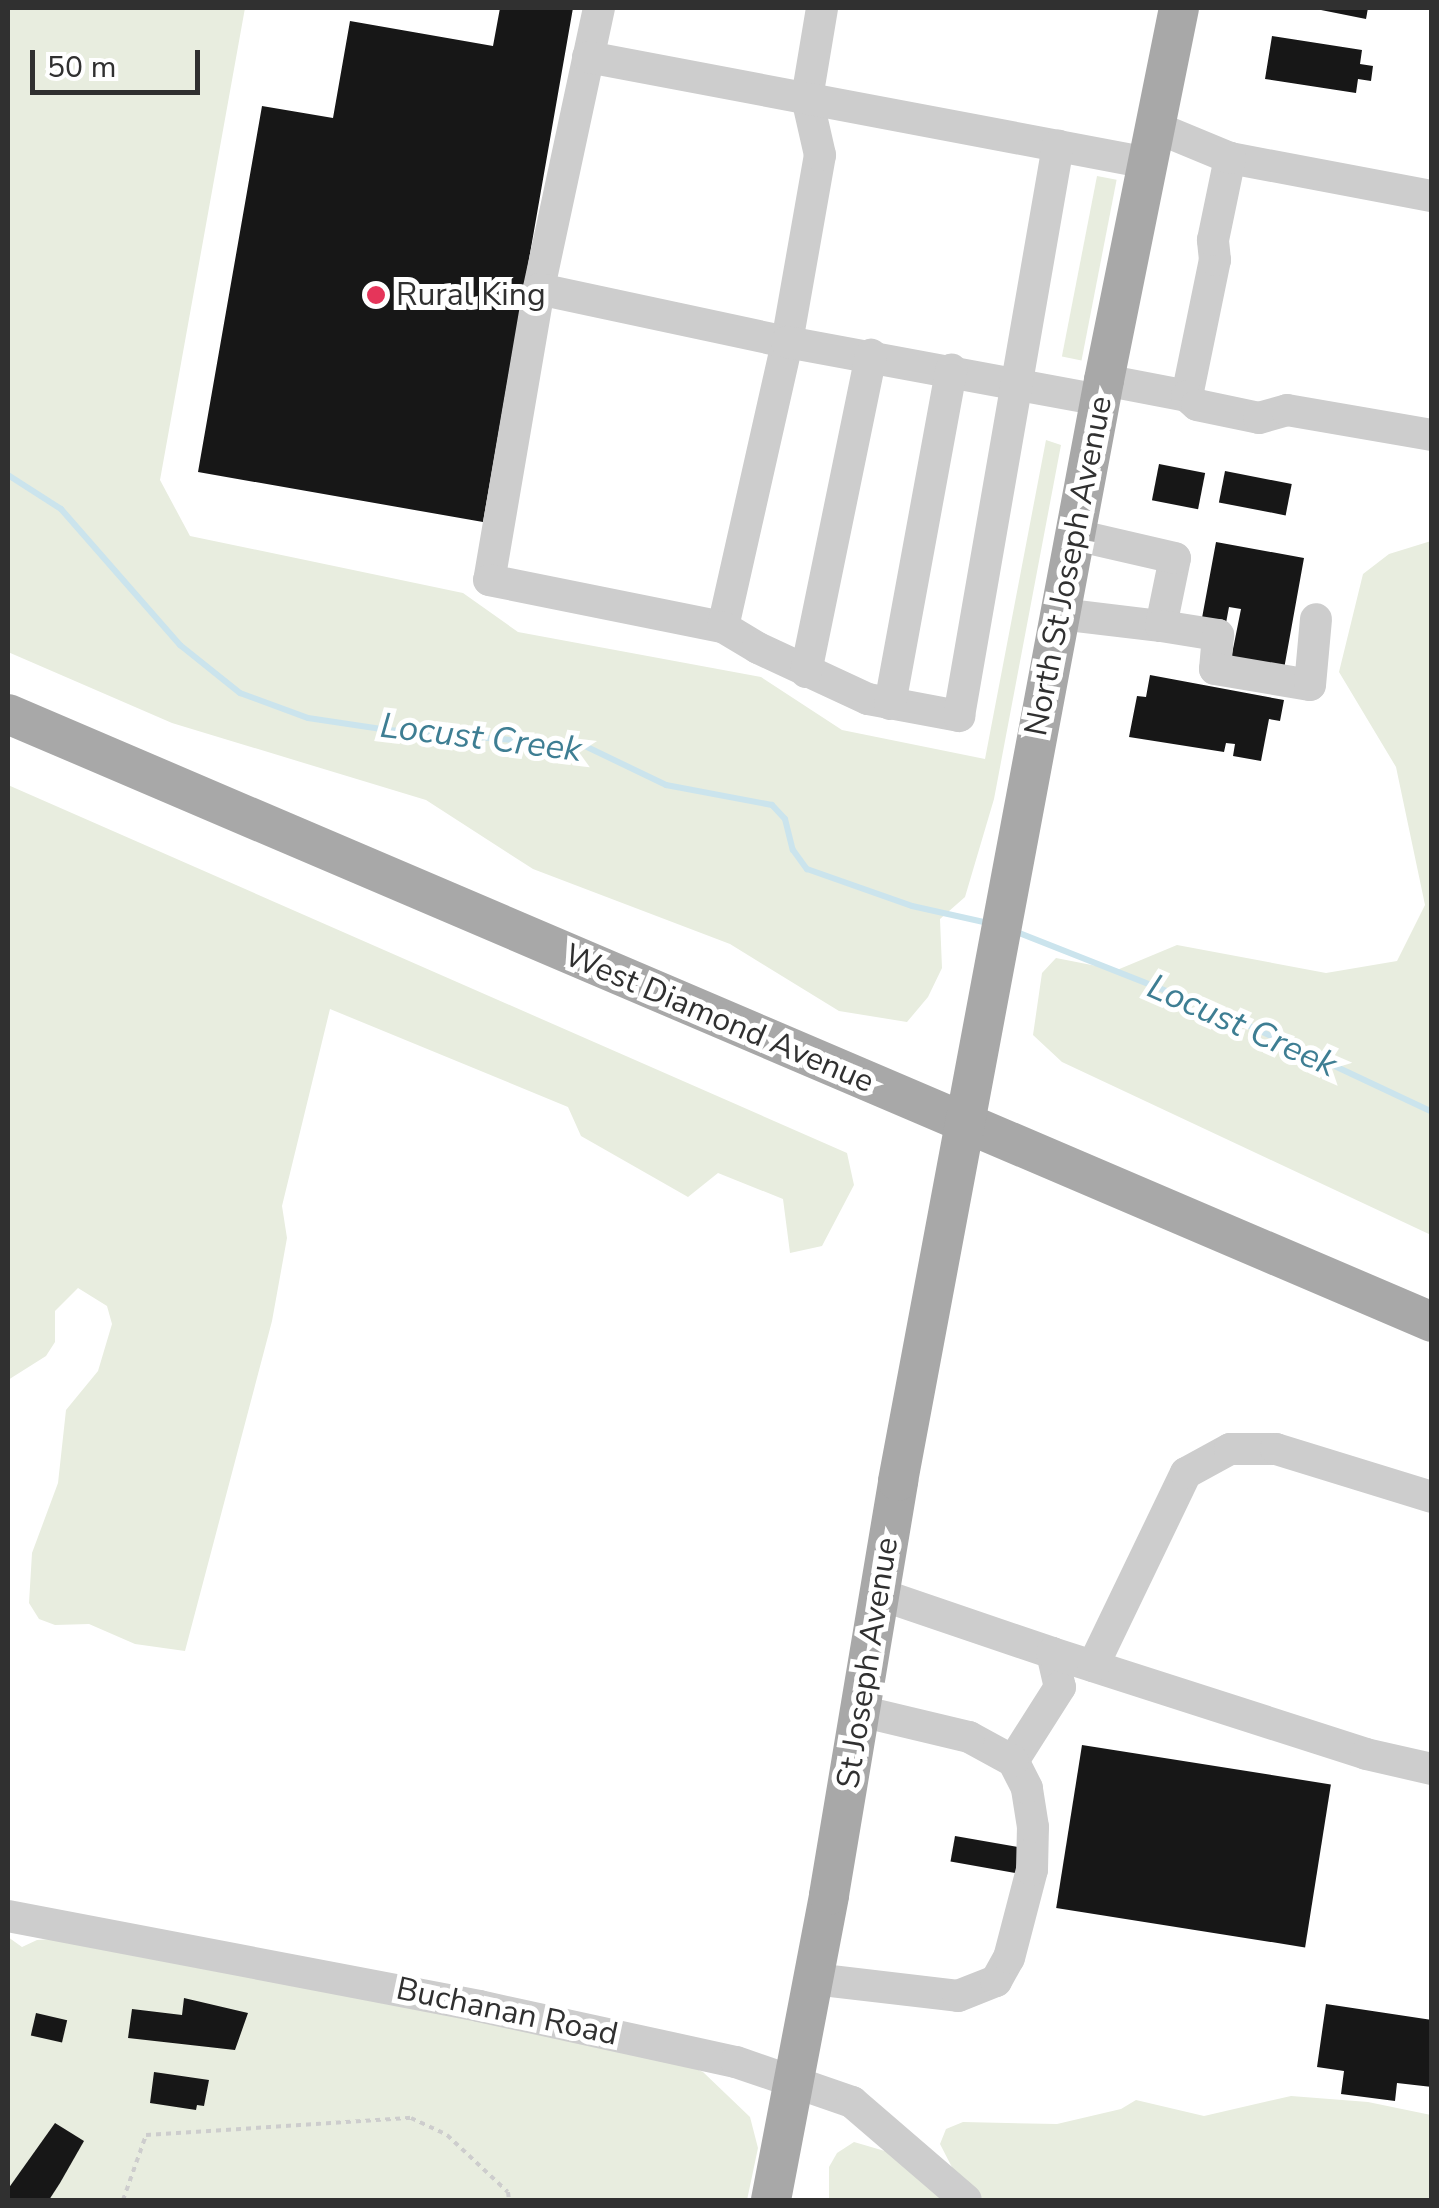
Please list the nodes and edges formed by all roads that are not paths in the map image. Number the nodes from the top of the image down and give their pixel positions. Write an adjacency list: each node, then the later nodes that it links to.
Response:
1 (598, 8): 4 (street)
2 (822, 8): 5 (street)
3 (1179, 8): 6 (main road, North St Joseph Avenue)
4 (588, 58): 5 (street); 10 (street)
5 (807, 98): 7 (street); 11 (street)
6 (1151, 145): 7 (street); 8 (street); 15 (main road, North St Joseph Avenue)
7 (1058, 146): 14 (street)
8 (1230, 158): 9 (street); 16 (street)
9 (1432, 196)
10 (539, 290): 11 (street); 22 (street)
11 (787, 342): 12 (street); 22 (street)
12 (871, 355): 13 (street); 23 (street)
13 (951, 370): 14 (street); 24 (street)
14 (1019, 384): 15 (street); 24 (street)
15 (1103, 390): 16 (street); 18 (main road, North St Joseph Avenue)
16 (1187, 396): 17 (street)
17 (1432, 436)
18 (1075, 535): 19 (main road, North St Joseph Avenue); 21 (street)
19 (1060, 614): 21 (street); 26 (main road, North St Joseph Avenue)
20 (1316, 618): 21 (street)
21 (1161, 626)
22 (724, 627): 23 (street)
23 (806, 672): 24 (street)
24 (890, 704)
25 (8, 714): 26 (main road, West Diamond Avenue)
26 (966, 1126): 27 (main road, West Diamond Avenue); 29 (main road, St Joseph Avenue)
27 (1432, 1322)
28 (1432, 1497): 31 (street)
29 (880, 1594): 30 (street); 32 (main road, St Joseph Avenue)
30 (1052, 1653): 31 (street); 33 (street)
31 (1093, 1666): 34 (street)
32 (860, 1711): 33 (street); 36 (main road, St Joseph Avenue)
33 (1013, 1761): 36 (street)
34 (1432, 1768)
35 (8, 1916): 37 (street, Buchanan Road)
36 (814, 1980): 37 (main road, St Joseph Avenue)
37 (796, 2083): 38 (main road, St Joseph Avenue); 39 (street, Buchanan Road)
38 (771, 2200)
39 (966, 2200)

